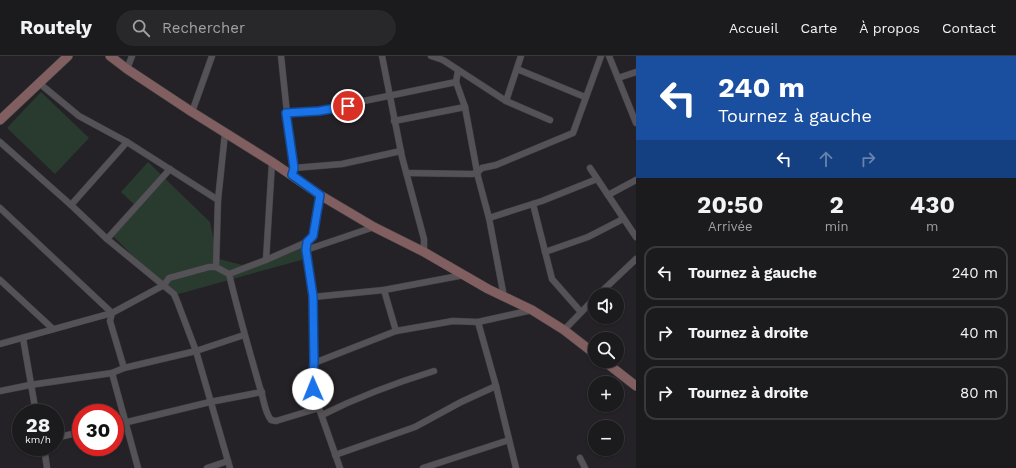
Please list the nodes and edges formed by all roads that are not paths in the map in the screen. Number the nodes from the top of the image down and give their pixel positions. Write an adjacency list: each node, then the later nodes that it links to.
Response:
1 (68, 56): 18 (street)
2 (110, 56): 12 (street)
3 (132, 56): 12 (street)
4 (212, 56): 23 (street)
5 (281, 56): 24 (street)
6 (382, 56): 19 (street)
7 (431, 56): 11 (street)
8 (521, 56): 13 (street)
9 (601, 56): 20 (street)
10 (609, 56): 16 (street)
11 (444, 58): 14 (street)
12 (127, 69): 23 (street)
13 (517, 69): 20 (street); 21 (street)
14 (458, 71): 17 (street); 21 (street)
15 (636, 72): 16 (street)
16 (618, 78): 28 (street)
17 (456, 82): 19 (street); 22 (street)
18 (39, 83): 25 (street); 31 (street)
19 (390, 96): 24 (street); 27 (street)
20 (585, 97): 38 (street)
21 (506, 101): 26 (street)
22 (465, 107): 27 (street); 38 (street)
23 (192, 112): 29 (street)
24 (286, 113): 36 (street)
25 (0, 120)
26 (550, 120)
27 (394, 121): 32 (street)
28 (636, 123)
29 (225, 133): 33 (street); 43 (street)
30 (0, 142): 45 (street)
31 (127, 142): 35 (street); 45 (street)
32 (400, 151): 36 (street); 37 (street)
33 (272, 162): 36 (street); 57 (street)
34 (590, 168): 39 (street)
35 (170, 169): 43 (street); 51 (street)
36 (293, 171): 41 (street)
37 (407, 173): 38 (street); 54 (street)
38 (477, 173): 47 (street)
39 (597, 179): 42 (street); 44 (street)
40 (636, 180): 42 (street)
41 (320, 195): 49 (street); 52 (street)
42 (608, 195): 48 (street)
43 (218, 200): 58 (street)
44 (533, 204): 47 (street); 55 (street)
45 (71, 205): 51 (street)
46 (0, 208): 70 (street)
47 (489, 218): 66 (street)
48 (623, 219): 50 (street); 55 (street)
49 (374, 227): 53 (street); 54 (street)
50 (636, 236)
51 (107, 239): 62 (street)
52 (307, 242): 53 (street); 57 (street)
53 (306, 250): 65 (street)
54 (424, 252): 60 (street)
55 (545, 252): 69 (street)
56 (636, 259): 63 (street)
57 (266, 260): 59 (street)
58 (216, 267): 59 (street); 62 (street)
59 (229, 274): 75 (street)
60 (464, 275): 64 (street); 66 (street)
61 (0, 280): 72 (street)
62 (164, 285): 70 (street); 79 (street)
63 (605, 288)
64 (384, 290): 65 (street); 74 (street)
65 (313, 296): 80 (street)
66 (504, 297): 68 (street)
67 (588, 305): 69 (street)
68 (532, 310): 71 (street); 73 (street)
69 (581, 312): 73 (street)
70 (112, 313): 72 (street); 81 (street)
71 (478, 322): 74 (street); 86 (street)
72 (53, 329): 76 (street)
73 (564, 330): 78 (street)
74 (396, 331): 80 (street)
75 (244, 335): 79 (street); 89 (street)
76 (23, 338): 77 (street); 85 (street)
77 (0, 344)
78 (588, 349)
79 (196, 351): 81 (street); 90 (street)
80 (314, 363): 92 (street)
81 (124, 368): 84 (street)
82 (613, 368): 87 (street)
83 (434, 371): 93 (street)
84 (112, 372): 85 (street); 94 (street)
85 (30, 385): 88 (street); 91 (street)
86 (496, 386): 95 (street); 96 (street)
87 (636, 386)
88 (0, 391)
89 (262, 392): 90 (street); 92 (street)
90 (210, 402): 94 (street); 99 (street)
91 (34, 404)
92 (319, 408): 93 (street)
93 (322, 415): 96 (street)
94 (126, 423): 101 (street)
95 (509, 440): 105 (street); 106 (street)
96 (335, 455): 104 (street)
97 (45, 456): 100 (street)
98 (580, 458): 107 (street)
99 (228, 461): 102 (street); 103 (street)
100 (47, 468)
101 (138, 468)
102 (207, 468)
103 (230, 468)
104 (340, 468)
105 (423, 468)
106 (516, 468)
107 (585, 468)

